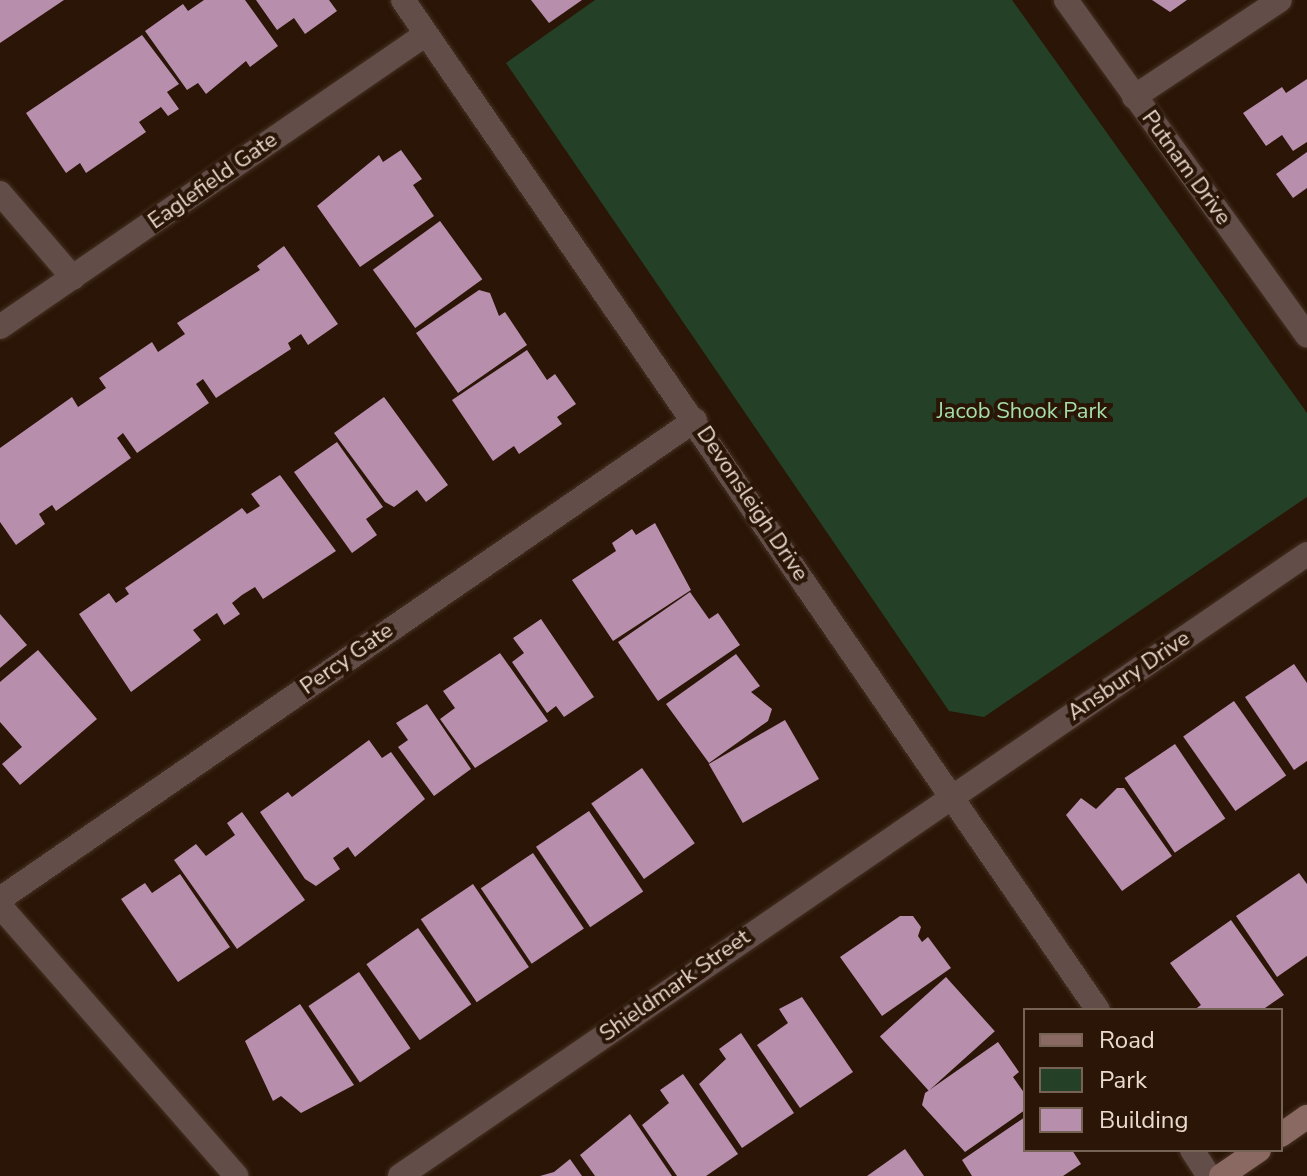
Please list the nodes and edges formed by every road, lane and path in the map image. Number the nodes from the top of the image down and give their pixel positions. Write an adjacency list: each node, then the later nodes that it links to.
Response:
1 (403, 0): 4 (street, Devonsleigh Drive)
2 (1066, 0): 5 (street, Putnam Drive)
3 (1280, 0): 5 (street)
4 (426, 34): 7 (street, Eaglefield Gate); 10 (street, Devonsleigh Drive)
5 (1134, 97): 9 (street, Putnam Drive)
6 (0, 193): 7 (street)
7 (73, 278): 8 (street, Eaglefield Gate)
8 (0, 327)
9 (1307, 335)
10 (695, 420): 12 (street, Devonsleigh Drive); 13 (street, Percy Gate)
11 (1307, 554): 12 (street, Ansbury Drive)
12 (951, 797): 15 (street, Devonsleigh Drive); 21 (street, Shieldmark Street)
13 (0, 899)
14 (0, 906): 20 (street)
15 (1097, 1008)
16 (1307, 1117): 17 (street)
17 (1283, 1134)
18 (1193, 1152): 22 (street)
19 (1256, 1152): 23 (street)
20 (236, 1176)
21 (400, 1176)
22 (1209, 1176)
23 (1221, 1176)

